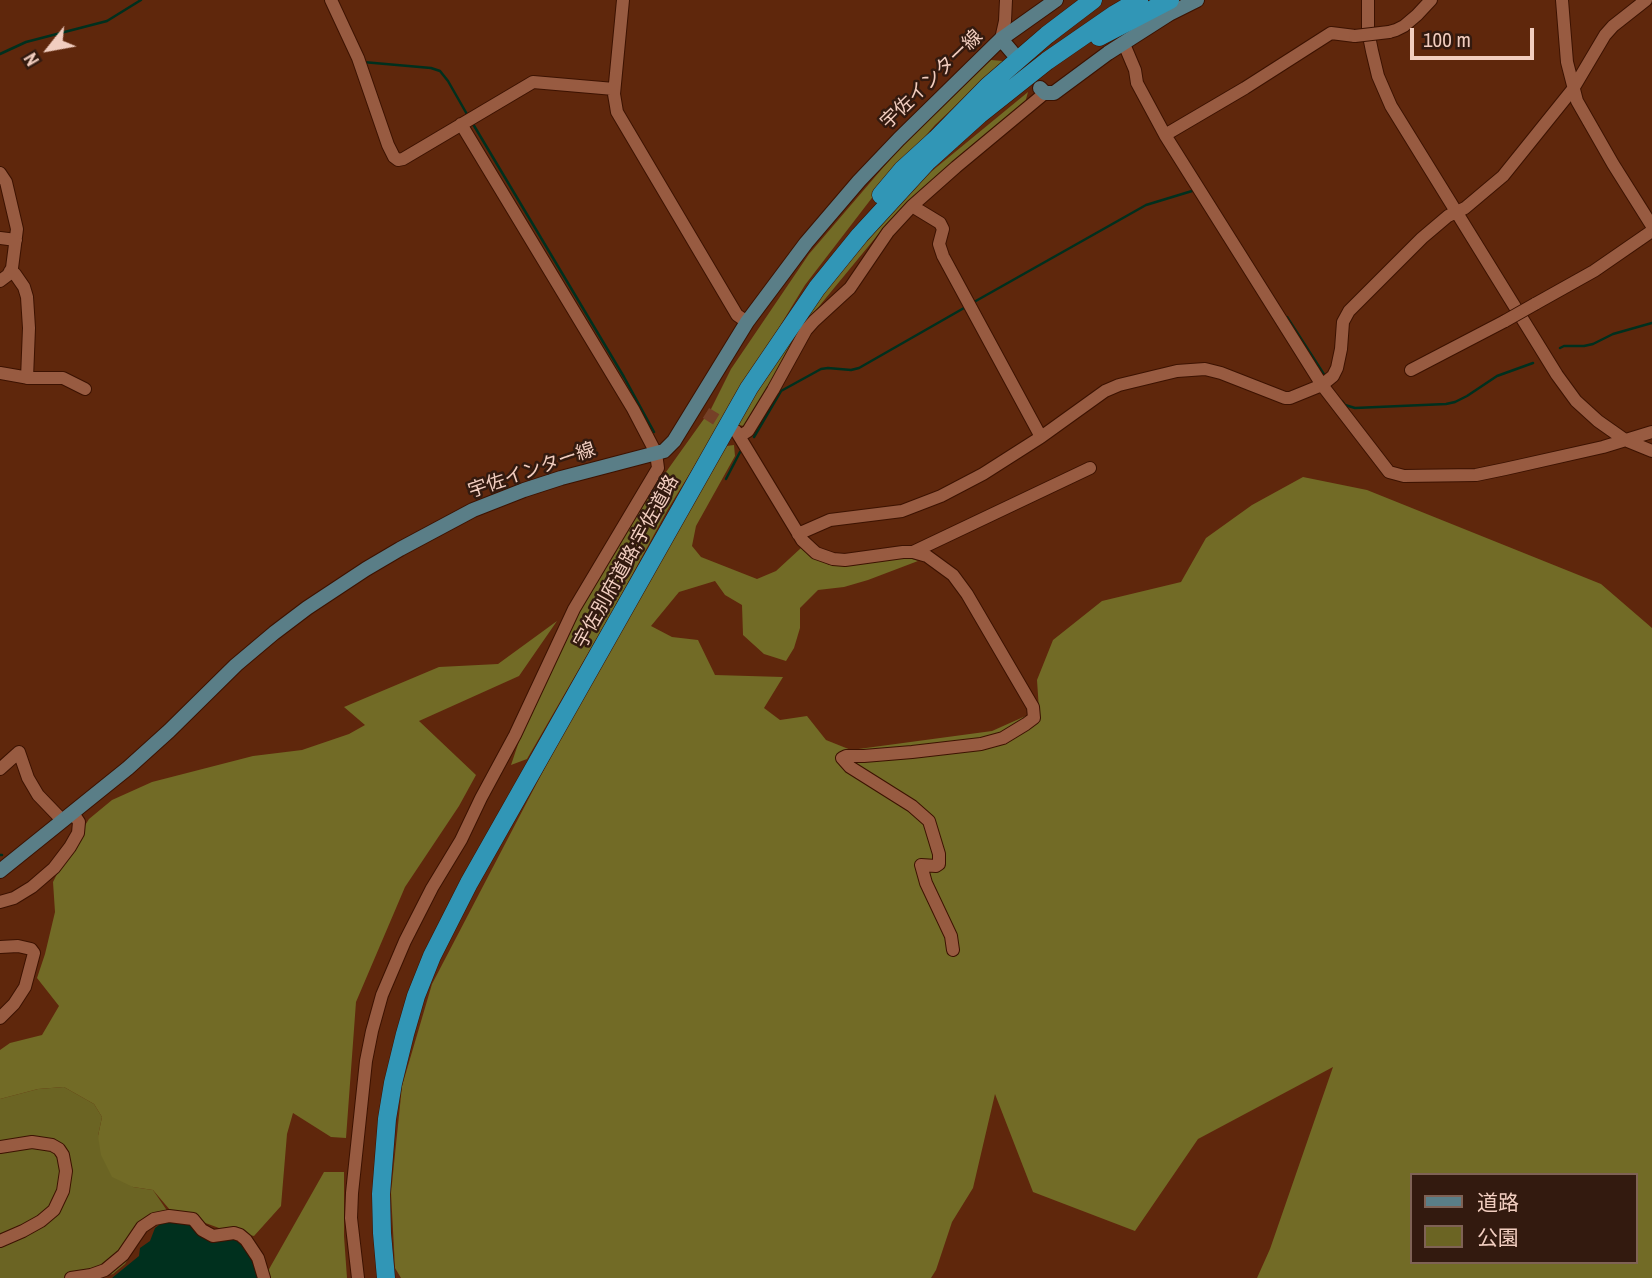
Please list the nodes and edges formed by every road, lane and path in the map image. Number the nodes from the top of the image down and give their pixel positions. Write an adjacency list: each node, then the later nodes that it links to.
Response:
1 (331, 0): 20 (street)
2 (623, 0): 17 (street)
3 (1006, 0): 13 (street)
4 (1056, 0): 13 (main road, 宇佐インター線)
5 (1093, 0): 31 (highway)
6 (1139, 0): 16 (highway, 宇佐別府道路;宇佐道路)
7 (1170, 0): 16 (highway)
8 (1197, 0): 14 (main road)
9 (1368, 0): 24 (street)
10 (1431, 0): 21 (street, bridge)
11 (1562, 0): 18 (street)
12 (1646, 0): 18 (street)
13 (1002, 39): 15 (main road, 宇佐インター線); 30 (main road, 宇佐インター線)
14 (1124, 44): 19 (main road); 21 (street)
15 (1012, 52)
16 (1017, 84): 31 (highway, 宇佐別府道路;宇佐道路)
17 (614, 89): 20 (street); 30 (street)
18 (1573, 89): 24 (street); 25 (street)
19 (1042, 91): 23 (street)
20 (461, 124): 41 (street)
21 (1166, 135): 35 (street)
22 (0, 173): 27 (street)
23 (912, 206): 38 (street); 43 (street)
24 (1456, 213): 35 (street); 39 (street)
25 (1652, 228): 32 (street, bridge)
26 (0, 238): 27 (street)
27 (16, 240): 28 (street)
28 (10, 271): 29 (street); 34 (street)
29 (0, 281)
30 (747, 322): 41 (main road, 宇佐インター線)
31 (784, 335): 54 (highway, 宇佐別府道路;宇佐道路)
32 (1411, 370)
33 (0, 373): 34 (street)
34 (27, 378): 36 (street)
35 (1322, 386): 38 (street); 39 (street)
36 (85, 389)
37 (1652, 432): 39 (street)
38 (1041, 437): 43 (street)
39 (1625, 439): 40 (street)
40 (1652, 451)
41 (656, 453): 46 (main road, 宇佐インター線); 57 (street)
42 (1090, 468): 44 (street)
43 (798, 534): 44 (street)
44 (913, 552): 50 (street)
45 (0, 769): 46 (street)
46 (68, 817): 47 (main road, 宇佐インター線); 48 (street)
47 (0, 871)
48 (0, 902)
49 (0, 947): 51 (street)
50 (953, 950)
51 (0, 1018)
52 (0, 1147): 53 (street)
53 (0, 1241)
54 (386, 1274)
55 (71, 1278): 56 (street)
56 (264, 1278)
57 (358, 1278)

